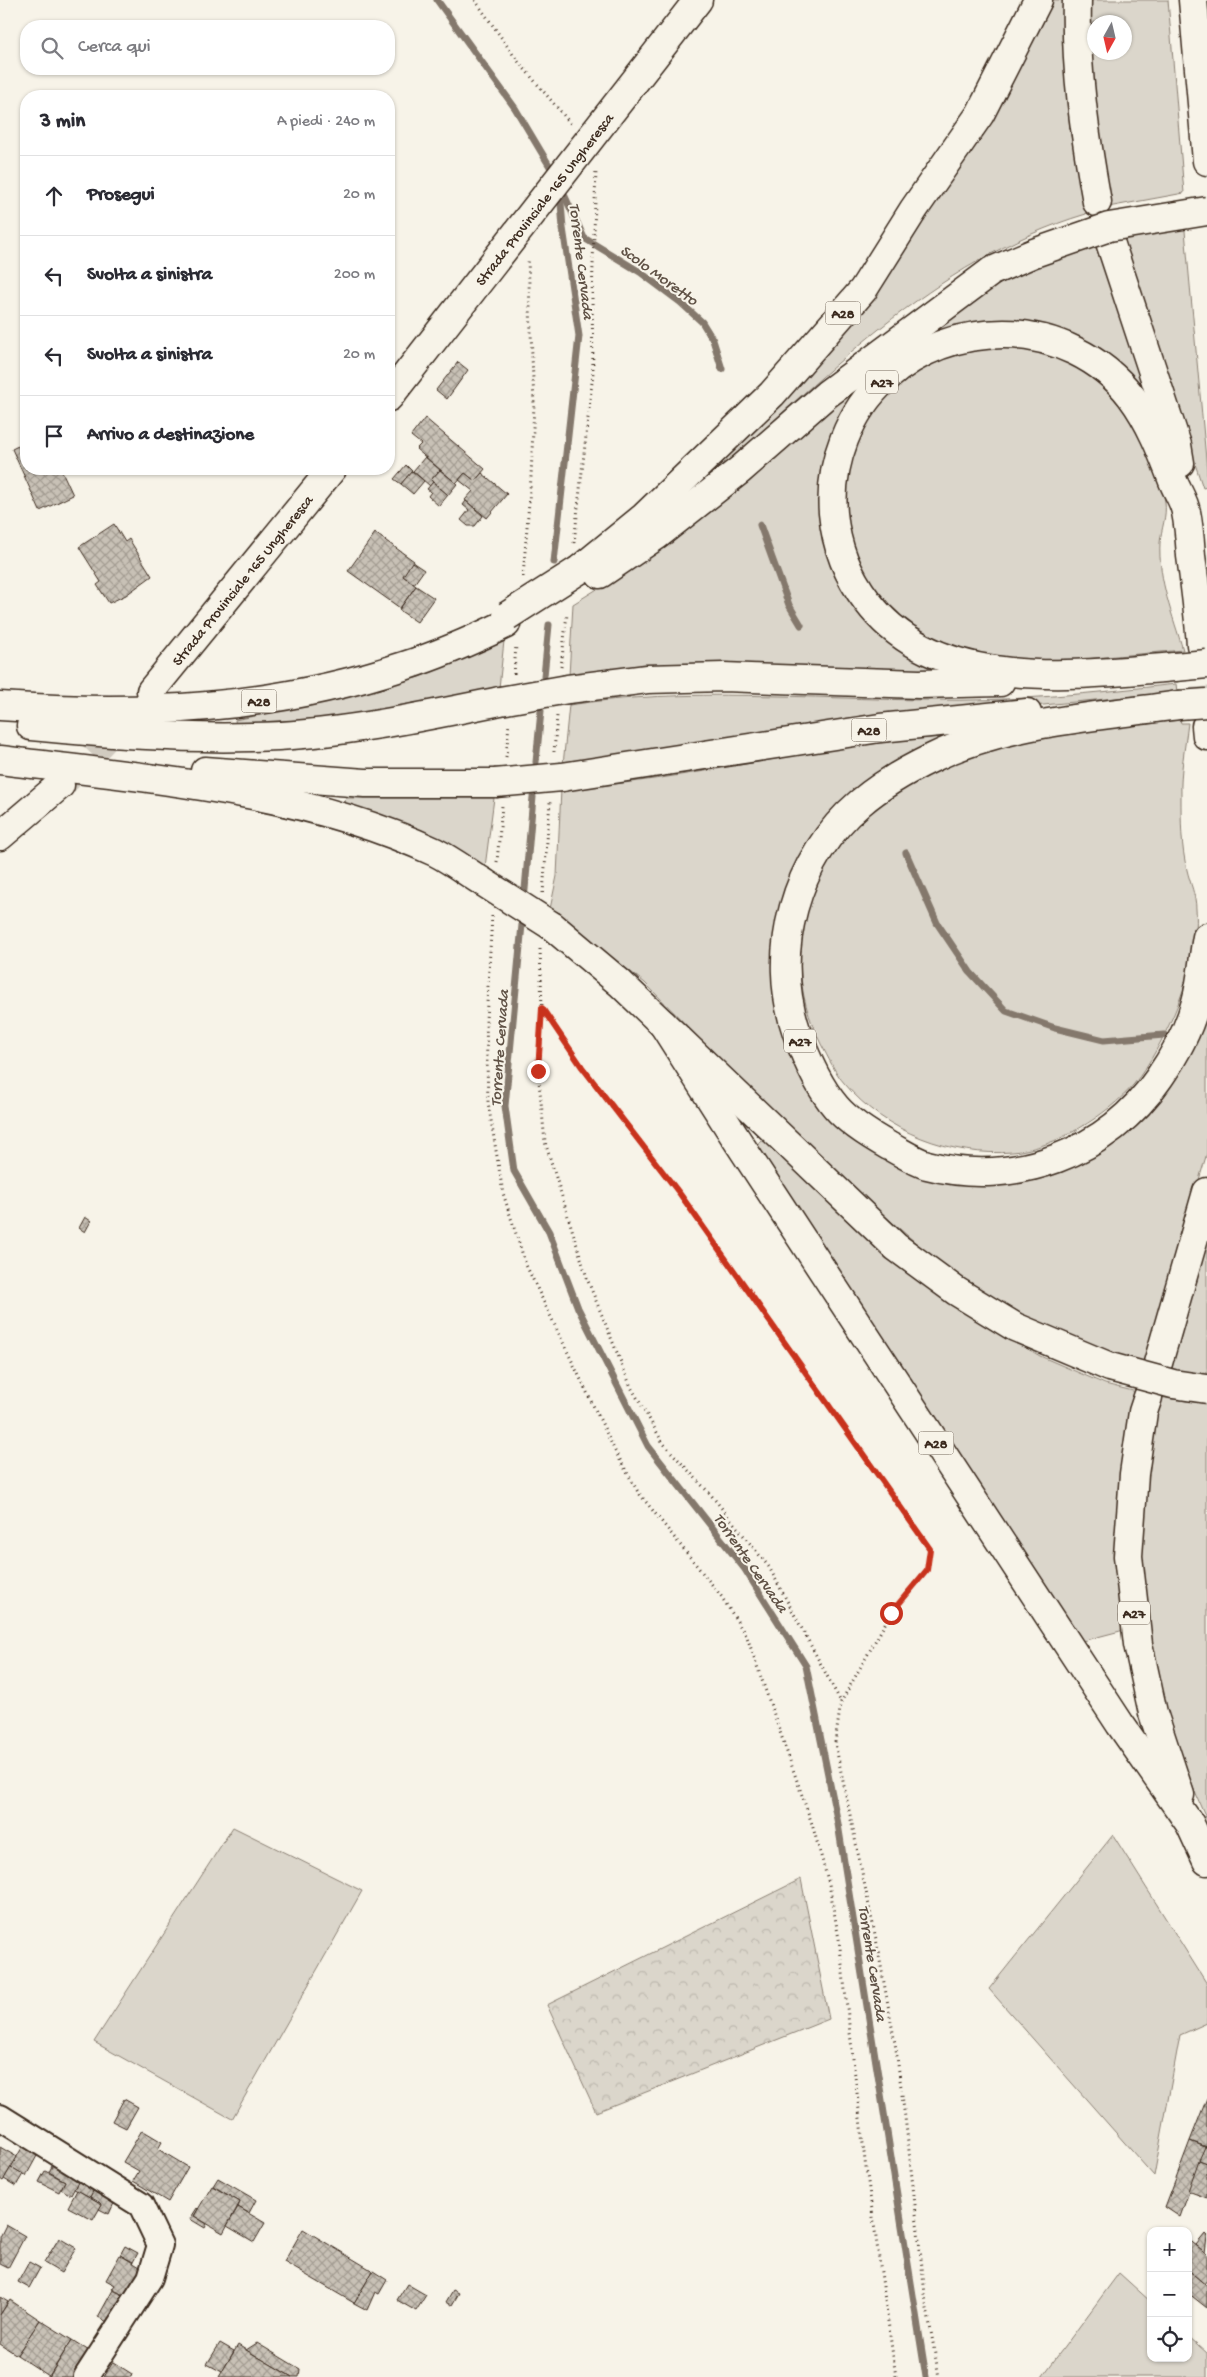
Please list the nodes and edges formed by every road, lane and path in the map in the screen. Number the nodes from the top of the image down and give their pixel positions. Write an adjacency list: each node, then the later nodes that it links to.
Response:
1 (475, 0): 6 (path)
2 (698, 0): 6 (main road, Strada Provinciale 165 Ungheresca)
3 (1038, 0): 16 (main road, A28)
4 (1077, 0): 8 (main road)
5 (1193, 0): 7 (main road)
6 (587, 142): 11 (main road, Strada Provinciale 165 Ungheresca)
7 (1207, 161)
8 (1097, 202)
9 (596, 210): 16 (path)
10 (1207, 211): 16 (main road, A28, bridge)
11 (532, 213): 13 (main road, Strada Provinciale 165 Ungheresca); 17 (path)
12 (1109, 239): 15 (main road, A27)
13 (395, 389)
14 (327, 475): 23 (main road, Strada Provinciale 165 Ungheresca)
15 (1186, 510): 20 (main road, A27); 21 (main road, A27)
16 (578, 570): 19 (main road, A28)
17 (522, 579)
18 (566, 614): 22 (path)
19 (510, 627): 24 (path); 26 (main road, A28)
20 (1204, 655): 21 (main road, bridge)
21 (1162, 668): 22 (main road)
22 (562, 690): 24 (main road, bridge); 31 (path)
23 (151, 692)
24 (508, 700): 27 (main road); 32 (path)
25 (1179, 705): 28 (main road, bridge); 31 (main road, A28); 39 (main road, A27)
26 (0, 706)
27 (0, 722)
28 (1207, 722)
29 (0, 748): 32 (main road, A28)
30 (0, 760): 35 (main road, A28)
31 (555, 776): 32 (main road, A28, bridge); 36 (path)
32 (501, 783): 35 (path)
33 (60, 785): 34 (main road)
34 (0, 836)
35 (490, 875): 38 (main road, A28, bridge)
36 (543, 899)
37 (493, 907): 51 (path)
38 (546, 935): 40 (path); 41 (main road, A28)
39 (1207, 937)
40 (542, 1008): 46 (path); 46 (path)
41 (664, 1024): 44 (main road, A28, bridge); 47 (main road, A28)
42 (1207, 1192): 43 (main road)
43 (1158, 1363)
44 (1207, 1389)
45 (1148, 1397): 47 (main road, A27)
46 (841, 1702): 52 (path)
47 (1190, 1824): 48 (main road, A28)
48 (1207, 1861)
49 (0, 2117): 50 (street)
50 (86, 2377)
51 (896, 2377)
52 (939, 2377)

